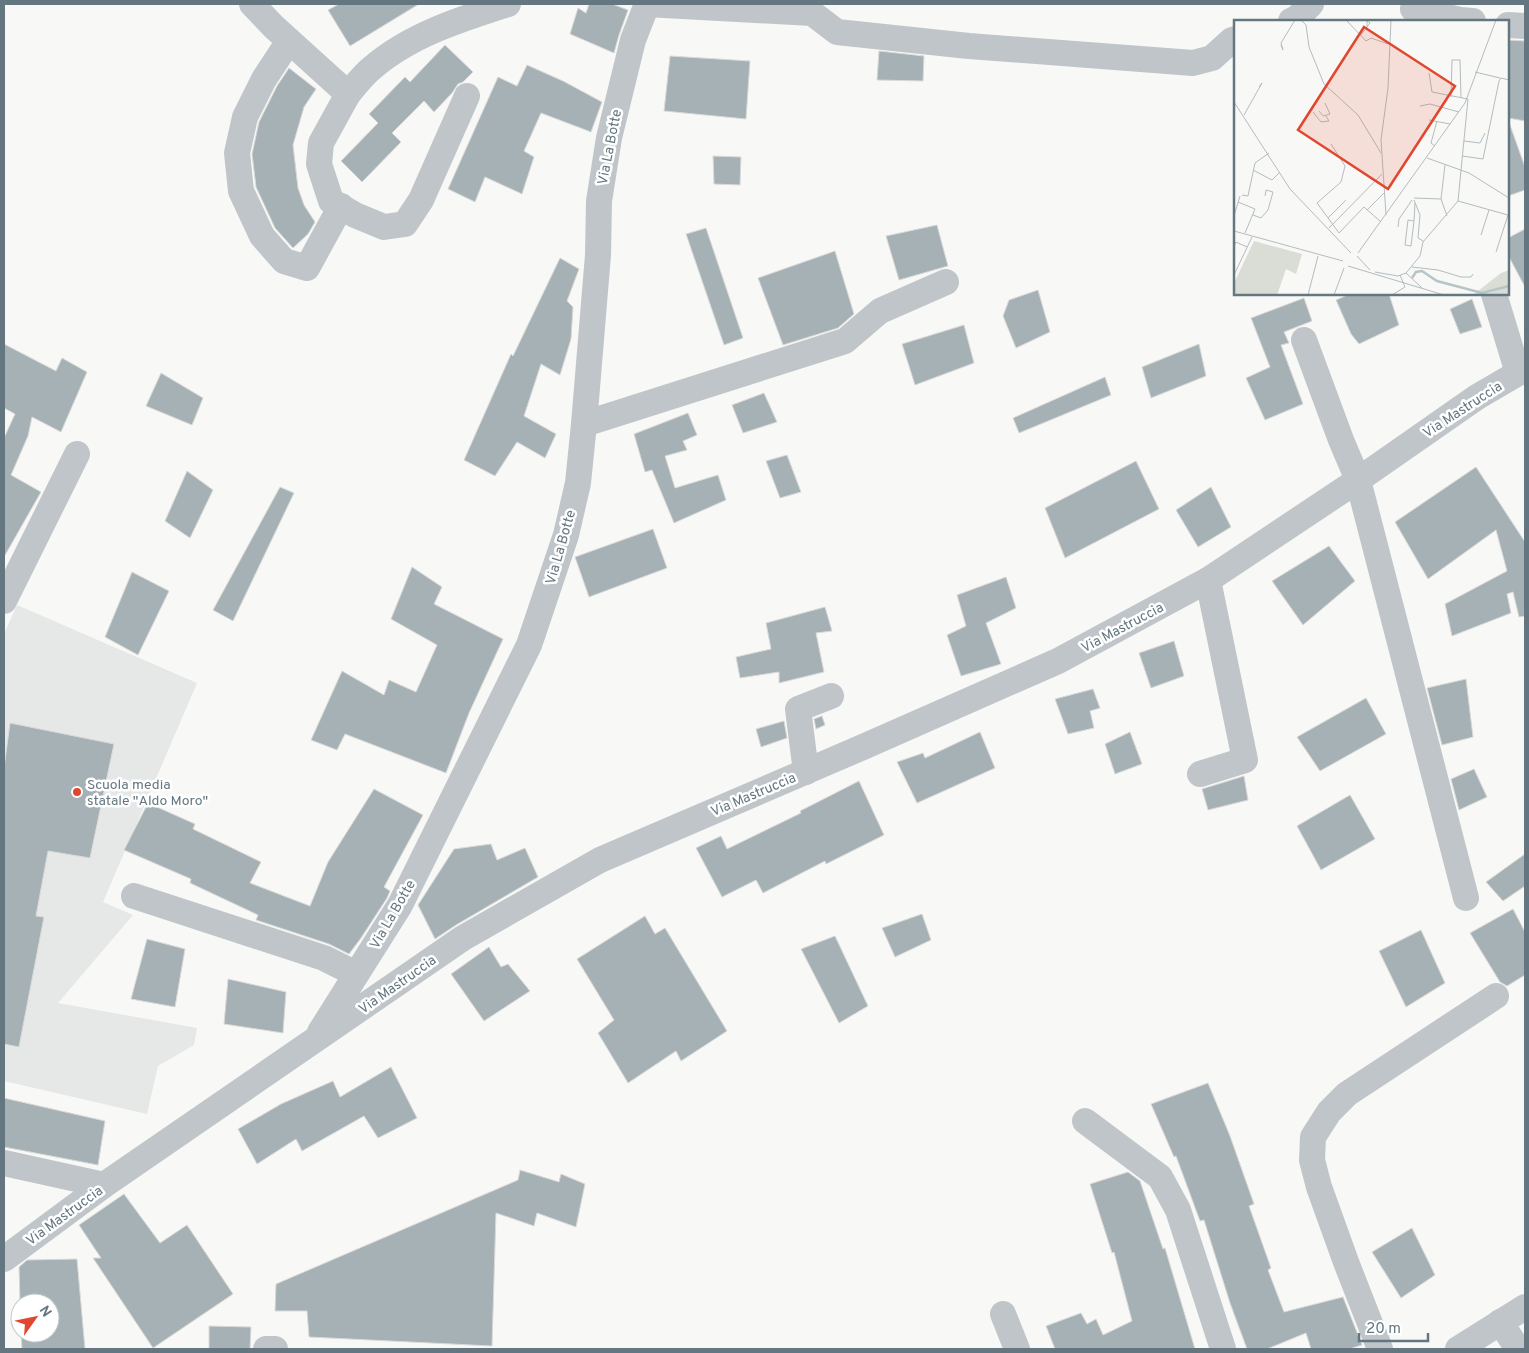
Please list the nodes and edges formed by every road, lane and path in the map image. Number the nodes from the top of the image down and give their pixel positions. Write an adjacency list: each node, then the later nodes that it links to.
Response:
1 (252, 4): 11 (street)
2 (508, 4): 12 (street)
3 (647, 4): 10 (street); 19 (street, Via La Botte)
4 (1311, 4): 6 (street)
5 (1413, 11): 7 (street)
6 (1292, 20)
7 (1460, 20)
8 (1509, 25): 9 (street)
9 (1525, 26)
10 (1234, 39)
11 (289, 41): 12 (street); 14 (street)
12 (348, 94): 14 (street)
13 (467, 96): 14 (street)
14 (341, 206)
15 (946, 282): 19 (street)
16 (1494, 295): 18 (street)
17 (1304, 340): 21 (street)
18 (1522, 371): 21 (street, Via Mastruccia)
19 (584, 424): 29 (street, Via La Botte)
20 (77, 454): 23 (street)
21 (1358, 480): 22 (street, Via Mastruccia); 28 (street)
22 (1208, 580): 25 (street, Via Mastruccia); 26 (street)
23 (4, 601)
24 (831, 696): 25 (street)
25 (806, 772): 31 (street, Via Mastruccia)
26 (1200, 774)
27 (134, 896): 29 (street)
28 (1466, 898)
29 (356, 974): 31 (street, Via La Botte)
30 (1496, 996): 43 (street)
31 (314, 1041): 34 (street, Via Mastruccia)
32 (1085, 1121): 42 (street)
33 (4, 1163): 34 (street)
34 (104, 1185): 35 (street, Via Mastruccia)
35 (4, 1259)
36 (1525, 1307): 38 (street)
37 (1004, 1314): 41 (street)
38 (1500, 1322): 44 (street); 45 (street)
39 (266, 1349): 40 (street)
40 (275, 1349)
41 (1017, 1349)
42 (1223, 1349)
43 (1380, 1349)
44 (1458, 1349)
45 (1518, 1349)

